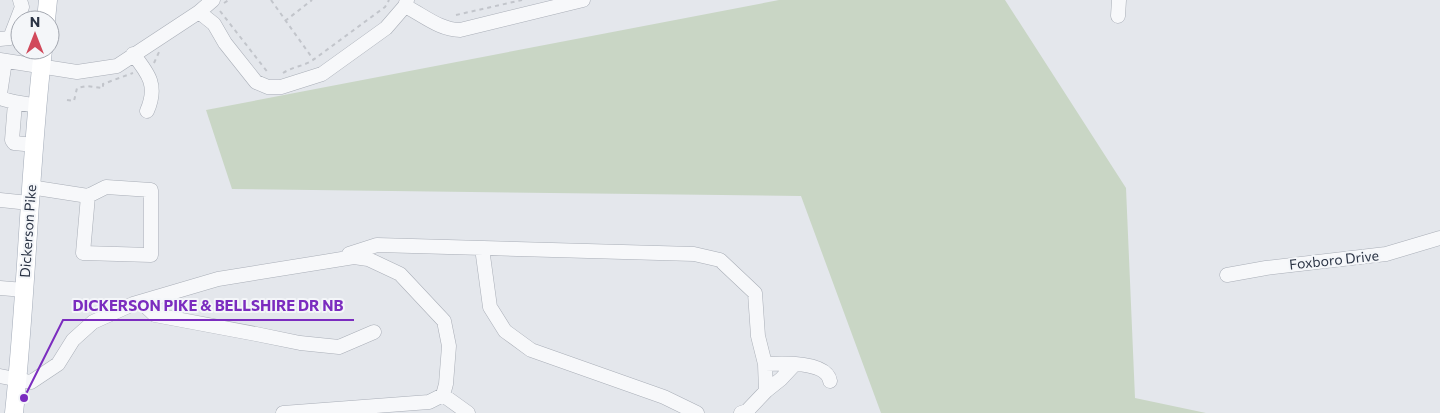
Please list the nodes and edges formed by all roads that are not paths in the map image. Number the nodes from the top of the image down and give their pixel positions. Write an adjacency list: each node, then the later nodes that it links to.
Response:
1 (20, 0): 8 (street)
2 (583, 0): 4 (street)
3 (1119, 0): 7 (street)
4 (406, 3): 6 (street)
5 (216, 4): 6 (street)
6 (199, 12): 9 (street)
7 (1118, 16)
8 (0, 39)
9 (133, 54): 12 (street); 16 (street)
10 (16, 60): 13 (street)
11 (42, 60): 15 (main road, Dickerson Pike)
12 (47, 60)
13 (3, 61): 14 (street)
14 (15, 103): 15 (street); 17 (street)
15 (38, 106): 17 (main road, Dickerson Pike)
16 (147, 111)
17 (35, 145): 18 (main road, Dickerson Pike)
18 (30, 195): 19 (street); 20 (street); 26 (main road, Dickerson Pike)
19 (88, 196): 19 (street)
20 (0, 200)
21 (1440, 238): 24 (street, Foxboro Drive)
22 (482, 248): 23 (street); 29 (street); 38 (street)
23 (327, 261): 27 (street); 34 (street)
24 (1226, 275)
25 (0, 288): 26 (street)
26 (24, 290): 31 (main road, Dickerson Pike)
27 (141, 302): 28 (street); 31 (street)
28 (374, 332)
29 (765, 364): 30 (street); 33 (street)
30 (795, 364): 32 (street); 33 (street)
31 (9, 377): 35 (main road, Dickerson Pike)
32 (830, 381)
33 (766, 391): 39 (street)
34 (443, 394): 36 (street); 37 (street)
35 (14, 413)
36 (283, 413)
37 (468, 413)
38 (697, 413)
39 (741, 413)

